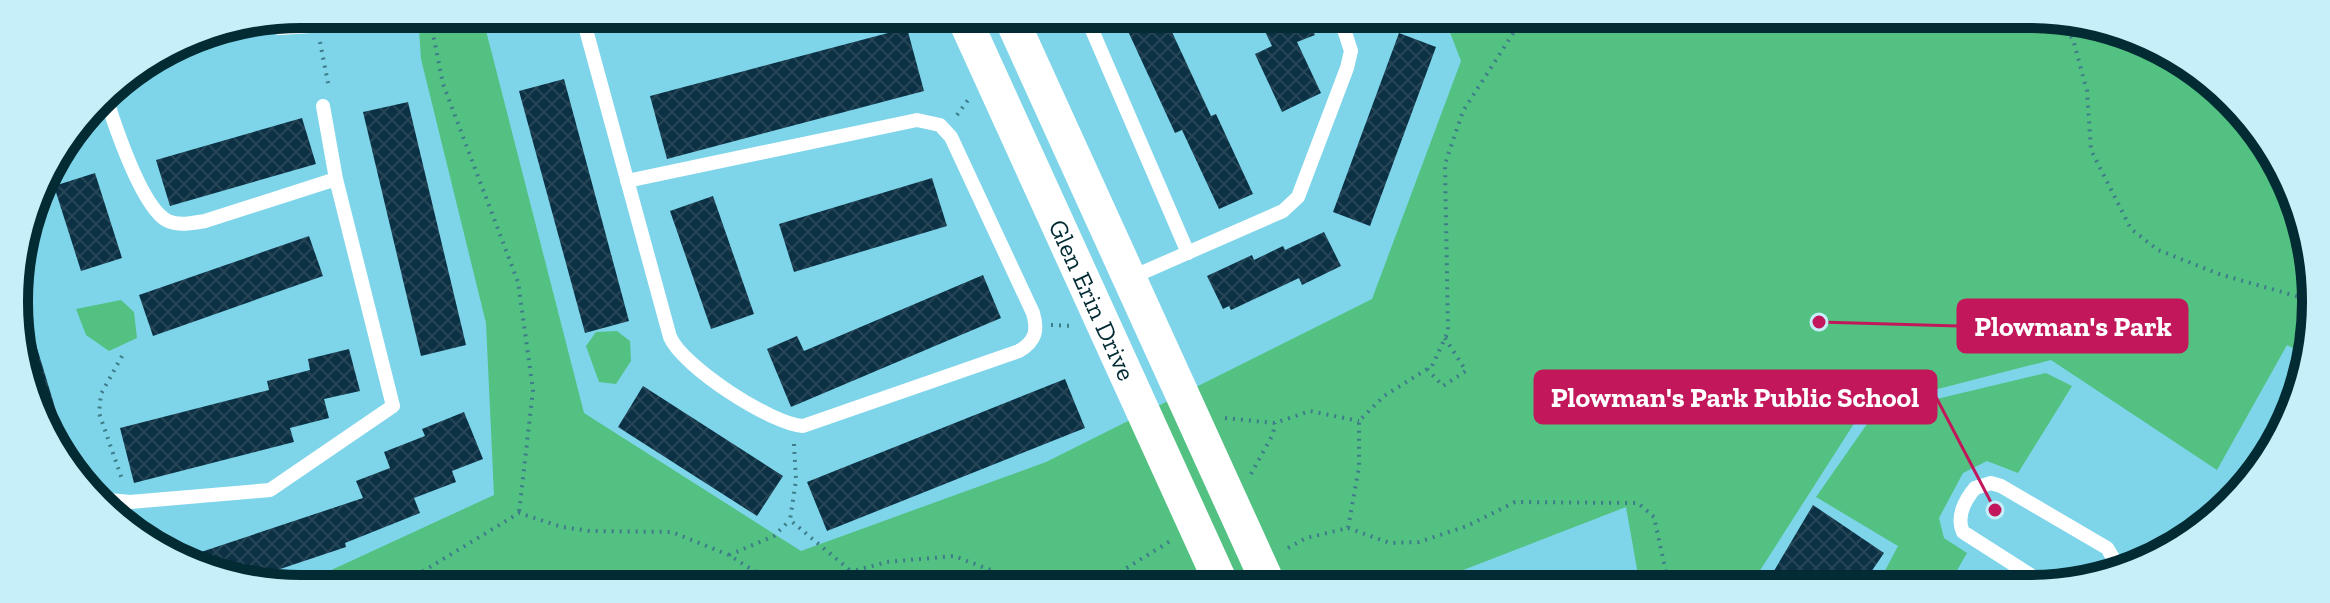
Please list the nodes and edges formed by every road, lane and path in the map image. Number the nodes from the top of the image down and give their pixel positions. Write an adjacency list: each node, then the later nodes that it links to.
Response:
1 (328, 28): 12 (path)
2 (432, 28): 29 (path)
3 (586, 28): 15 (lane)
4 (968, 28): 10 (street, Glen Erin Drive)
5 (1015, 28): 17 (street, Glen Erin Drive)
6 (1091, 28): 16 (lane)
7 (1344, 28): 16 (lane)
8 (1517, 28): 19 (path)
9 (2065, 30): 18 (path)
10 (987, 74): 13 (path); 31 (street, Glen Erin Drive)
11 (110, 106): 14 (lane)
12 (323, 106): 14 (lane)
13 (946, 130): 15 (lane); 25 (lane)
14 (336, 179): 27 (lane)
15 (627, 181): 25 (lane)
16 (1188, 253): 17 (lane)
17 (1128, 279): 22 (street, Glen Erin Drive)
18 (2302, 297)
19 (1445, 338): 21 (path); 21 (path)
20 (122, 356): 27 (path)
21 (1427, 369): 23 (path)
22 (1190, 414): 24 (path); 28 (street, Glen Erin Drive)
23 (1359, 421): 24 (path); 32 (path)
24 (1275, 423): 28 (path)
25 (793, 426): 30 (path)
26 (114, 500): 27 (lane)
27 (130, 502)
28 (1233, 506): 43 (street, Glen Erin Drive)
29 (519, 513): 34 (path); 37 (path)
30 (790, 520): 34 (path); 36 (path)
31 (1195, 528): 41 (path); 42 (street, Glen Erin Drive)
32 (1348, 528): 33 (path); 44 (path)
33 (1288, 548)
34 (729, 555): 38 (path)
35 (2115, 560): 45 (lane)
36 (852, 572): 39 (path); 40 (path)
37 (417, 575)
38 (770, 575)
39 (840, 575)
40 (1004, 575)
41 (1118, 575)
42 (1217, 575)
43 (1264, 575)
44 (1667, 575)
45 (2030, 575)

